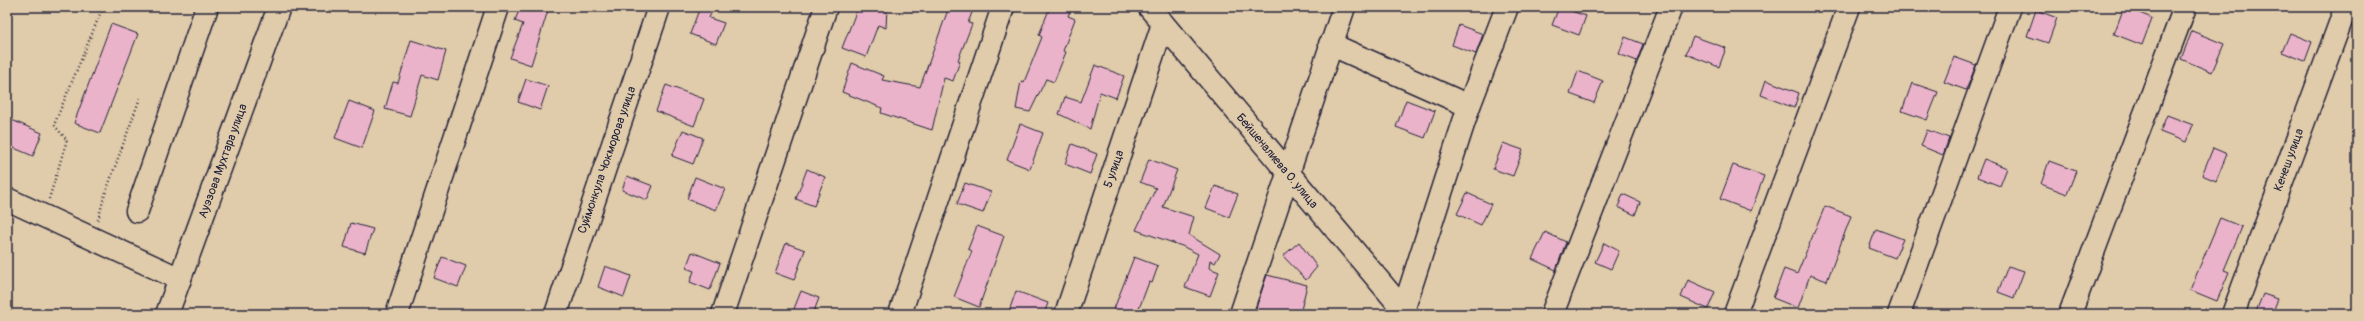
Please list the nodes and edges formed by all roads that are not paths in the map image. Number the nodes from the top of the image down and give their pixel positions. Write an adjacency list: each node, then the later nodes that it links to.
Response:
1 (279, 7): 21 (street, Ауэзова Мухтара улица)
2 (498, 7): 24 (street)
3 (659, 7): 25 (street, Суймонкула Чокморова улица)
4 (826, 7): 26 (street)
5 (1004, 7): 27 (street)
6 (1148, 7): 15 (street, Бейшеналиева О. улица)
7 (1344, 7): 16 (street)
8 (1507, 7): 17 (street)
9 (1671, 7): 30 (street)
10 (1849, 7): 31 (street)
11 (2010, 7): 32 (street)
12 (2185, 7): 33 (street)
13 (2346, 7): 34 (street, Кенеш улица)
14 (209, 9): 20 (street)
15 (1163, 24): 18 (street, Бейшеналиева О. улица); 28 (street, 5 улица)
16 (1330, 44): 17 (street); 18 (street)
17 (1469, 106): 22 (street)
18 (1288, 176): 22 (street, Бейшеналиева О. улица); 29 (street)
19 (7, 199): 21 (street)
20 (137, 210)
21 (180, 279): 23 (street, Ауэзова Мухтара улица)
22 (1404, 313)
23 (167, 314)
24 (397, 314)
25 (556, 314)
26 (723, 314)
27 (900, 314)
28 (1066, 314)
29 (1241, 314)
30 (1552, 314)
31 (1735, 314)
32 (1899, 314)
33 (2070, 314)
34 (2233, 314)

